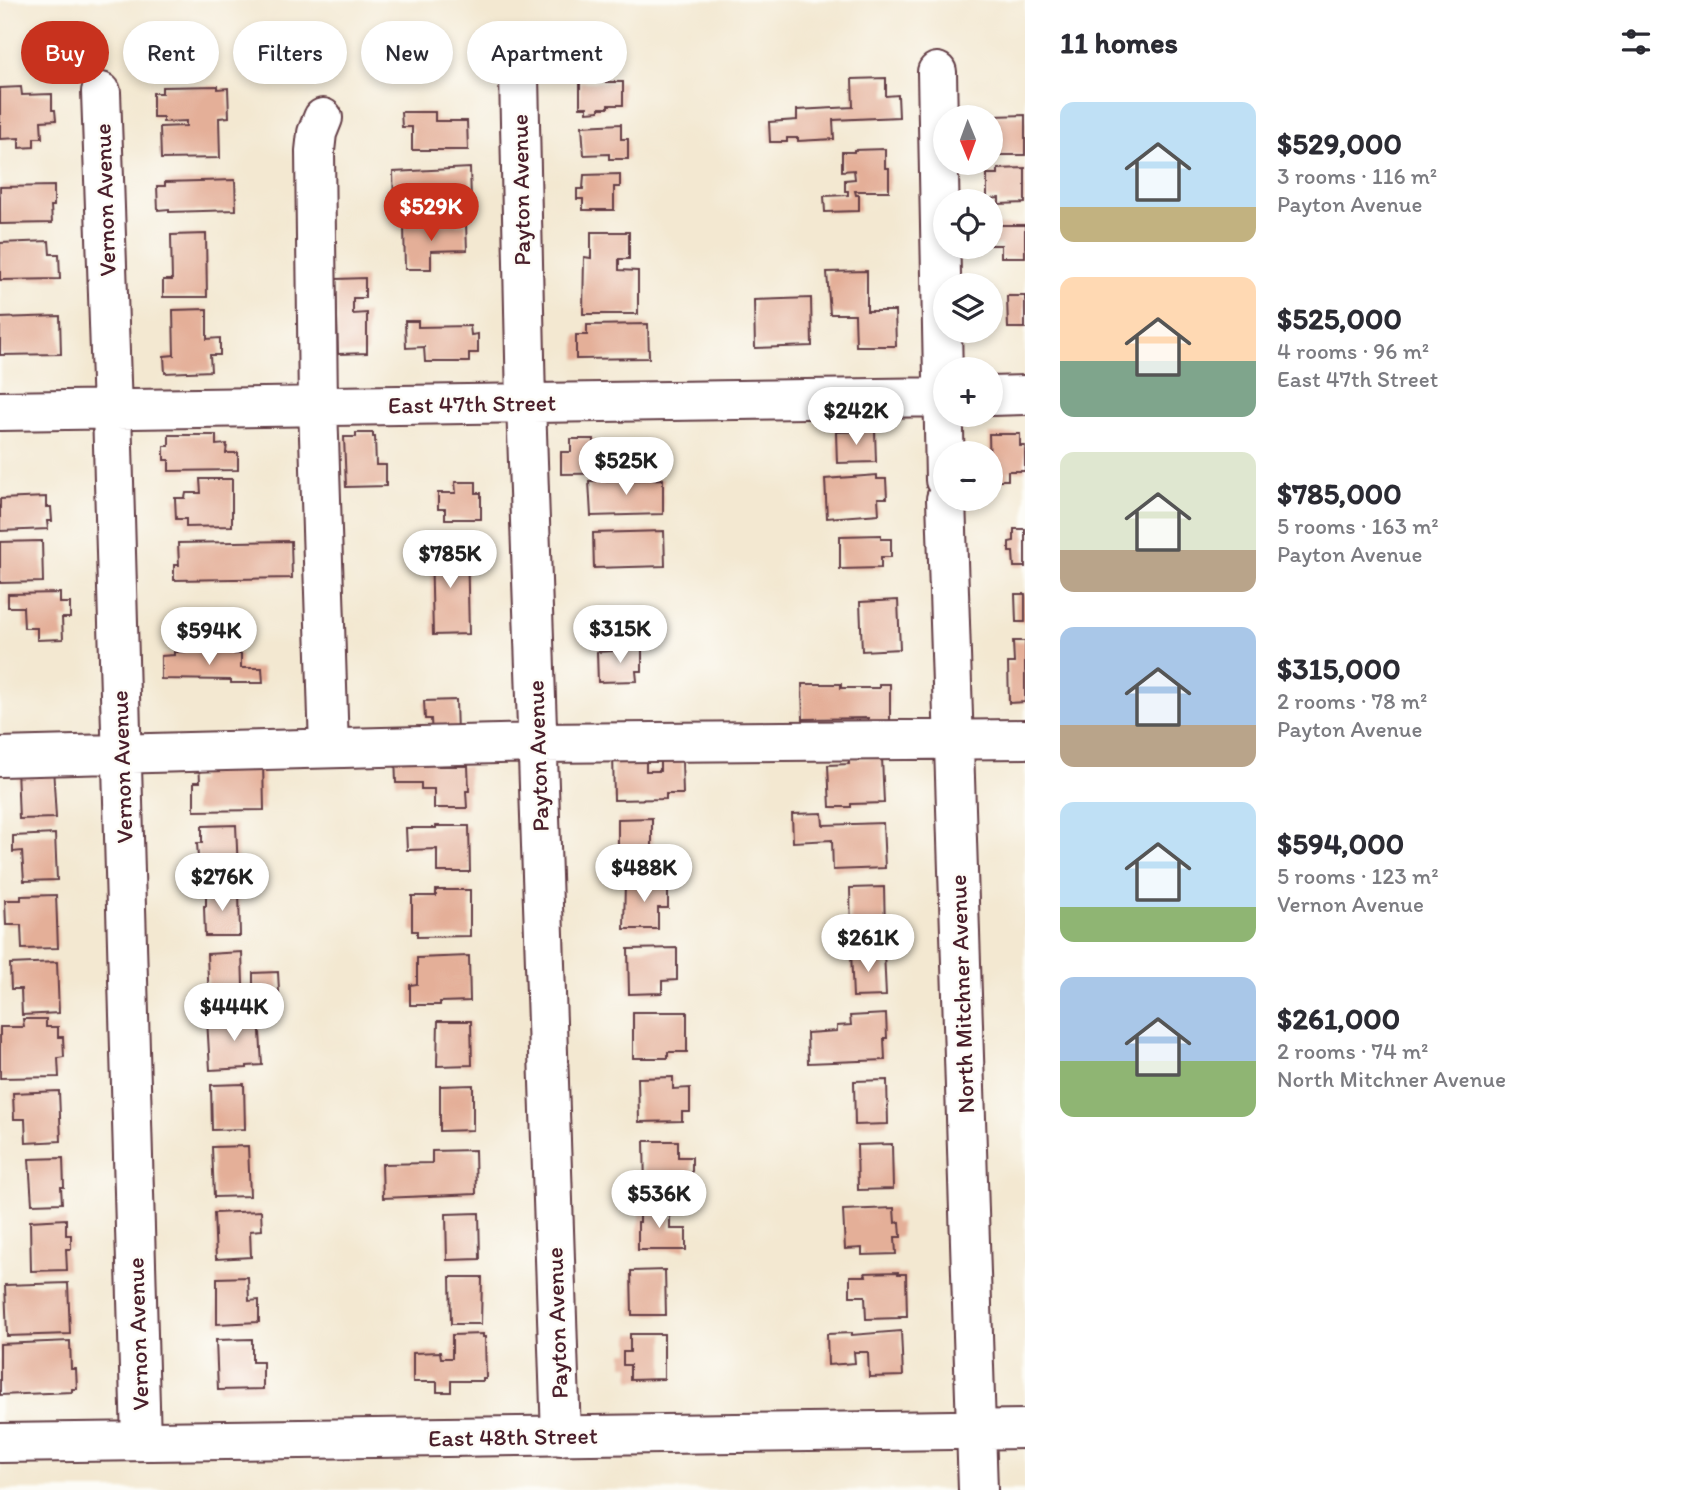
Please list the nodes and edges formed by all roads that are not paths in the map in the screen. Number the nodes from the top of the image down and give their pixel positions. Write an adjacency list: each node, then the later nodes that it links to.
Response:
1 (937, 72): 5 (street)
2 (519, 84): 9 (street, Payton Avenue)
3 (101, 92): 11 (street, Vernon Avenue)
4 (323, 118): 10 (street)
5 (943, 357)
6 (1003, 396): 7 (street)
7 (1025, 396)
8 (933, 397): 9 (street, East 47th Street)
9 (526, 402): 10 (street, East 47th Street); 16 (street, Payton Avenue)
10 (318, 406): 11 (street, East 47th Street); 17 (street)
11 (112, 410): 12 (street, East 47th Street); 18 (street, Vernon Avenue)
12 (0, 411)
13 (946, 511): 14 (street, North Mitchner Avenue)
14 (954, 739): 15 (street); 16 (street); 20 (street, North Mitchner Avenue)
15 (1025, 739)
16 (537, 743): 17 (street); 22 (street, Payton Avenue)
17 (329, 748): 18 (street)
18 (122, 754): 19 (street); 23 (street, Vernon Avenue)
19 (0, 757)
20 (976, 1429): 21 (street, East 48th Street); 22 (street, East 48th Street); 25 (street, North Mitchner Avenue)
21 (1025, 1429)
22 (561, 1436): 23 (street, East 48th Street)
23 (141, 1441): 24 (street, East 48th Street)
24 (0, 1443)
25 (978, 1490)

